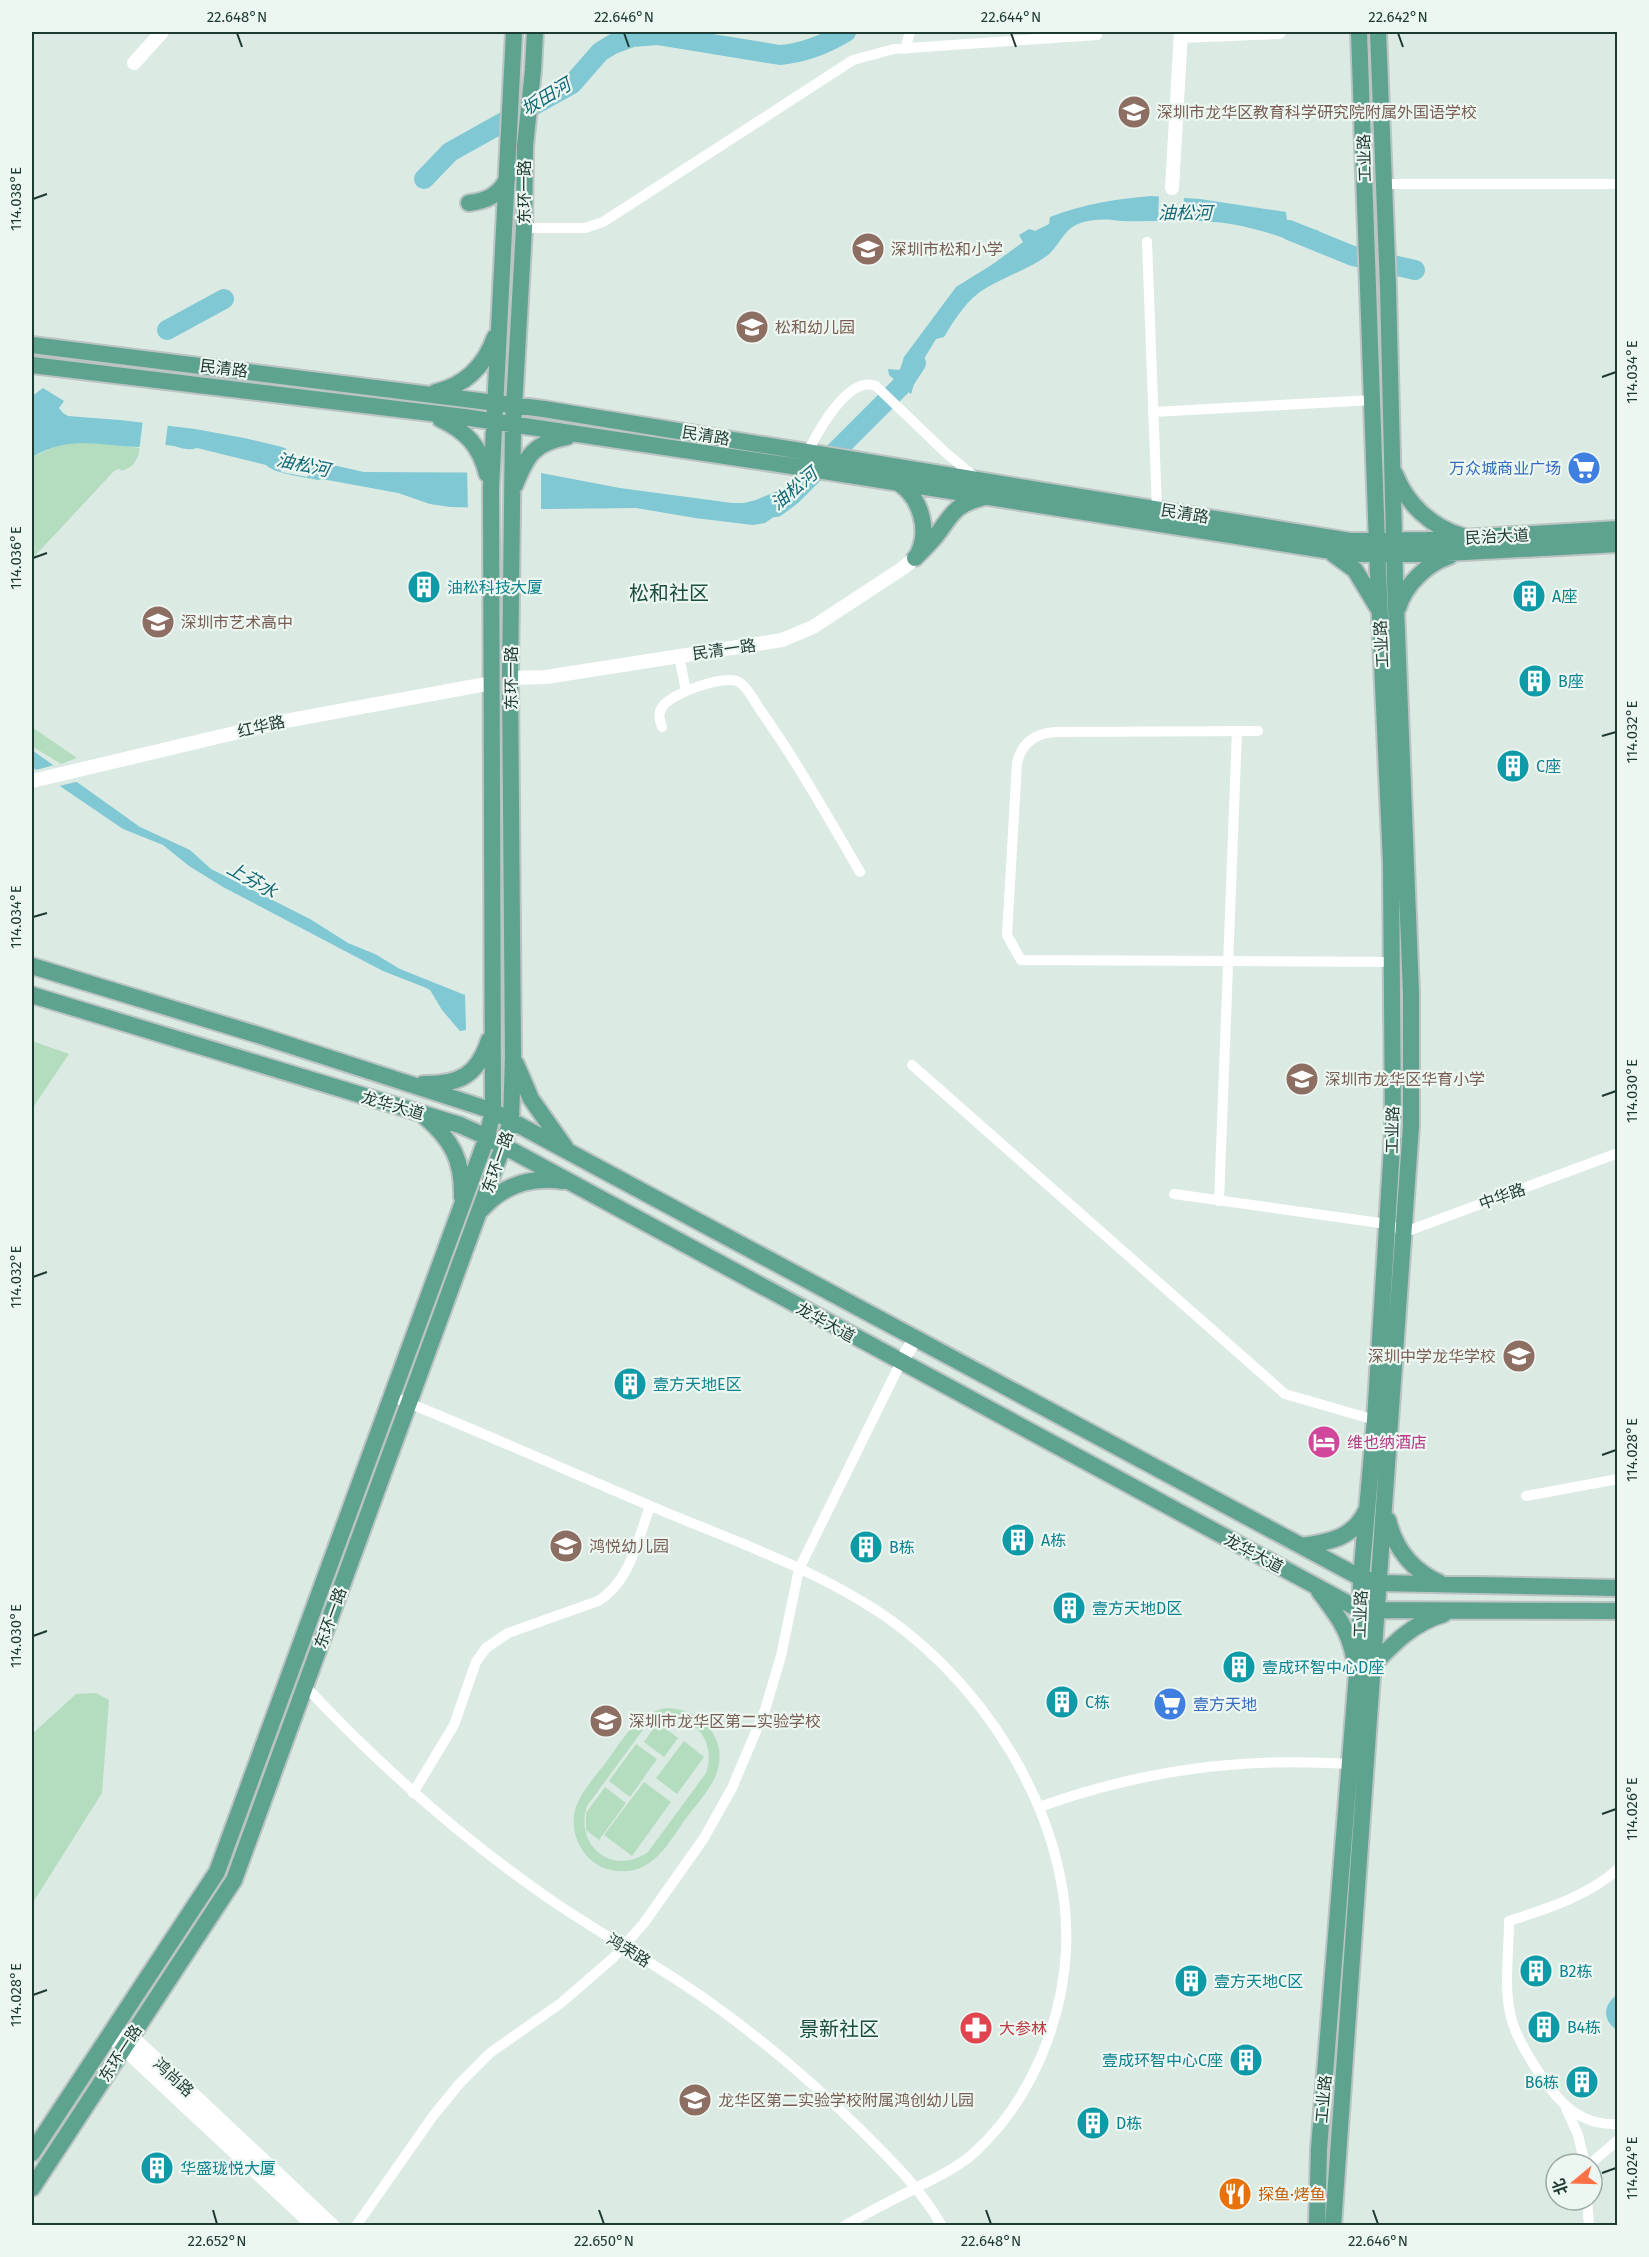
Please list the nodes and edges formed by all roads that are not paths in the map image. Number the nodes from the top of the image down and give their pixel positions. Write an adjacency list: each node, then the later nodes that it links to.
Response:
1 (162, 32): 11 (street)
2 (514, 32): 12 (main road, 东环一路)
3 (535, 32): 17 (main road, 东环一路)
4 (910, 32): 10 (street)
5 (1279, 32): 8 (street)
6 (1359, 32): 23 (main road, 工业路)
7 (1378, 32): 13 (main road, 工业路)
8 (1181, 34): 15 (street)
9 (1097, 35): 10 (street)
10 (905, 49): 17 (street)
11 (134, 63)
12 (507, 179): 16 (main road); 19 (main road, 东环一路)
13 (1384, 184): 14 (street); 32 (main road, 工业路)
14 (1617, 184)
15 (1172, 188)
16 (469, 203)
17 (524, 228): 25 (main road, 东环一路)
18 (1147, 242): 26 (street)
19 (500, 319): 22 (main road); 24 (main road, 东环一路)
20 (32, 345): 22 (main road, 民清路)
21 (32, 365): 27 (main road, 民清路)
22 (428, 393): 24 (main road, 民清路)
23 (1373, 400): 26 (street); 42 (main road, 工业路)
24 (495, 401): 25 (main road, 民清路); 28 (main road, 东环一路)
25 (514, 404): 29 (main road, 东环一路); 31 (main road, 民清路)
26 (1153, 412): 38 (street)
27 (428, 413): 28 (main road, 民清路); 33 (main road)
28 (493, 422): 29 (main road, 民清路); 33 (main road, 东环一路)
29 (513, 425): 30 (main road, 民清路); 34 (main road, 东环一路)
30 (577, 435): 34 (main road); 36 (main road, 民清路)
31 (808, 451): 35 (main road, 民清路); 35 (street)
32 (1392, 460): 41 (main road); 42 (main road, 工业路)
33 (488, 464): 48 (main road, 东环一路)
34 (518, 465): 47 (main road, 东环一路)
35 (977, 478): 38 (main road, 民清路)
36 (898, 483): 37 (main road, 民清路); 44 (main road)
37 (987, 498): 43 (main road, 民清路); 44 (main road)
38 (1157, 509): 42 (main road, 民清路)
39 (1617, 529): 41 (main road, 民治大道)
40 (1617, 544): 41 (main road, 民治大道)
41 (1466, 545): 42 (main road, 民治大道); 45 (main road)
42 (1386, 548): 43 (main road, 民清路); 45 (main road, 工业路)
43 (1329, 551): 45 (main road)
44 (915, 558): 46 (street, 民清一路)
45 (1388, 612): 56 (main road, 工业路); 76 (main road, 工业路)
46 (679, 656): 47 (street, 民清一路); 49 (street)
47 (510, 678): 60 (main road, 东环一路)
48 (492, 683): 53 (street, 红华路); 59 (main road, 东环一路)
49 (686, 691): 50 (street); 54 (street)
50 (662, 728)
51 (1258, 730): 52 (street)
52 (1237, 731): 55 (street); 55 (street)
53 (33, 781)
54 (860, 872)
55 (1228, 961): 56 (street); 72 (street)
56 (1392, 962): 75 (main road, 工业路)
57 (32, 966): 62 (main road, 龙华大道)
58 (32, 995): 64 (main road, 龙华大道)
59 (489, 1050): 62 (main road); 63 (main road, 东环一路)
60 (513, 1058): 65 (main road, 东环一路); 68 (main road)
61 (912, 1065): 81 (street)
62 (411, 1084): 63 (main road, 龙华大道)
63 (493, 1112): 65 (main road, 龙华大道); 66 (main road, 东环一路)
64 (421, 1114): 66 (main road, 龙华大道); 73 (main road)
65 (510, 1121): 67 (main road, 东环一路); 68 (main road, 龙华大道)
66 (487, 1137): 67 (main road, 龙华大道); 73 (main road, 东环一路)
67 (504, 1146): 70 (main road, 龙华大道); 74 (main road, 东环一路)
68 (569, 1153): 77 (main road, 龙华大道)
69 (1617, 1153): 76 (street, 中华路)
70 (571, 1183): 74 (main road); 78 (main road, 龙华大道)
71 (1174, 1194): 72 (street)
72 (1219, 1201): 75 (street)
73 (462, 1206): 79 (main road, 东环一路)
74 (479, 1213): 80 (main road, 东环一路)
75 (1387, 1224): 76 (street); 81 (main road, 工业路)
76 (1405, 1232): 86 (main road, 工业路)
77 (915, 1339): 78 (street); 87 (main road, 龙华大道)
78 (901, 1362): 88 (street); 91 (main road, 龙华大道)
79 (391, 1396): 80 (street); 106 (main road, 东环一路)
80 (409, 1403): 84 (street); 99 (main road, 东环一路)
81 (1375, 1420): 85 (main road, 工业路)
82 (1617, 1479): 83 (street)
83 (1527, 1496)
84 (650, 1506): 88 (street); 102 (street)
85 (1368, 1507): 87 (main road); 89 (main road, 工业路)
86 (1385, 1509): 90 (main road, 工业路); 92 (main road)
87 (1302, 1546): 89 (main road, 龙华大道)
88 (799, 1569): 103 (street); 105 (street)
89 (1361, 1578): 90 (main road, 龙华大道); 96 (main road, 工业路)
90 (1380, 1583): 92 (main road, 龙华大道); 94 (main road, 工业路)
91 (1315, 1585): 96 (main road, 龙华大道); 100 (main road)
92 (1443, 1585): 93 (main road, 龙华大道)
93 (1617, 1588)
94 (1378, 1609): 95 (main road); 96 (main road); 98 (main road, 工业路)
95 (1459, 1609): 97 (main road); 98 (main road)
96 (1360, 1610): 100 (main road, 工业路)
97 (1617, 1611)
98 (1373, 1665): 122 (main road, 工业路)
99 (305, 1686): 102 (street, 鸿荣路); 107 (main road, 东环一路)
100 (1356, 1686): 101 (main road, 工业路)
101 (1350, 1764): 103 (street); 121 (main road, 工业路)
102 (413, 1793): 105 (street, 鸿荣路)
103 (1039, 1807): 115 (street)
104 (1617, 1869): 108 (street)
105 (624, 1947): 115 (street, 鸿荣路); 118 (street)
106 (109, 2035): 107 (street); 113 (main road, 东环一路)
107 (127, 2042): 114 (main road, 东环一路); 116 (street, 鸿尚路); 117 (street, 鸿尚路)
108 (1564, 2105): 109 (street); 111 (street)
109 (1617, 2124)
110 (1617, 2140): 112 (street)
111 (1582, 2152)
112 (1604, 2152)
113 (32, 2153)
114 (32, 2187)
115 (916, 2188): 119 (street); 120 (street, 鸿荣路)
116 (314, 2226)
117 (333, 2226)
118 (356, 2226)
119 (844, 2226)
120 (942, 2226)
121 (1317, 2226)
122 (1333, 2226)

